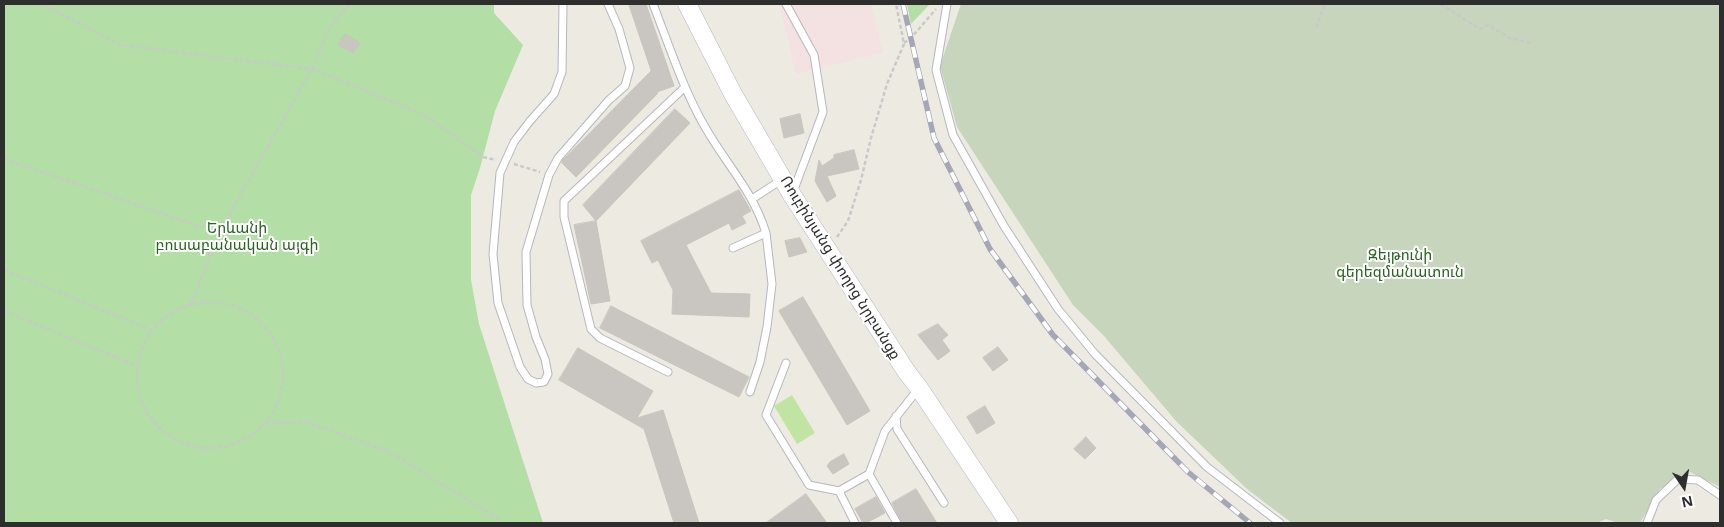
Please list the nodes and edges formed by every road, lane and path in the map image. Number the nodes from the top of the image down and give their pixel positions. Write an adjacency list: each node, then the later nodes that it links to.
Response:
1 (42, 4): 15 (path)
2 (351, 4): 15 (path)
3 (564, 4): 18 (lane)
4 (608, 4): 19 (lane)
5 (653, 4): 16 (lane)
6 (687, 4): 20 (street, Ռուբինյանց փողոց նրբանցք)
7 (786, 4): 21 (lane)
8 (896, 4): 14 (path)
9 (946, 4): 14 (path); 46 (lane)
10 (1325, 4): 12 (path)
11 (1441, 4): 13 (path)
12 (1316, 27)
13 (1530, 43)
14 (904, 44): 26 (path)
15 (312, 68): 18 (path); 23 (path)
16 (685, 87): 22 (lane); 33 (lane)
17 (4, 159): 23 (path)
18 (506, 161): 19 (path); 19 (lane)
19 (549, 175)
20 (783, 178): 21 (street, Ռուբինյանց փողոց նրբանցք); 22 (lane)
21 (792, 195): 26 (street, Ռուբինյանց փողոց նրբանցք)
22 (752, 199): 24 (lane)
23 (219, 233): 28 (path)
24 (766, 233): 25 (lane); 35 (lane)
25 (733, 248)
26 (828, 250): 34 (street, Ռուբինյանց փողոց նրբանցք)
27 (4, 270): 30 (path)
28 (190, 305): 30 (path); 37 (path)
29 (4, 311): 32 (path)
30 (152, 330): 32 (path)
31 (786, 363): 39 (lane)
32 (137, 366): 37 (path)
33 (668, 372)
34 (919, 388): 36 (lane); 45 (street, Ռուբինյանց փողոց նրբանցք)
35 (750, 392)
36 (896, 416): 38 (lane); 41 (lane)
37 (266, 423): 42 (path)
38 (869, 474): 39 (lane); 44 (lane)
39 (840, 491): 43 (lane)
40 (1720, 495): 47 (lane)
41 (944, 503)
42 (499, 519)
43 (855, 523)
44 (897, 523)
45 (1009, 523)
46 (1280, 523)
47 (1647, 523)

